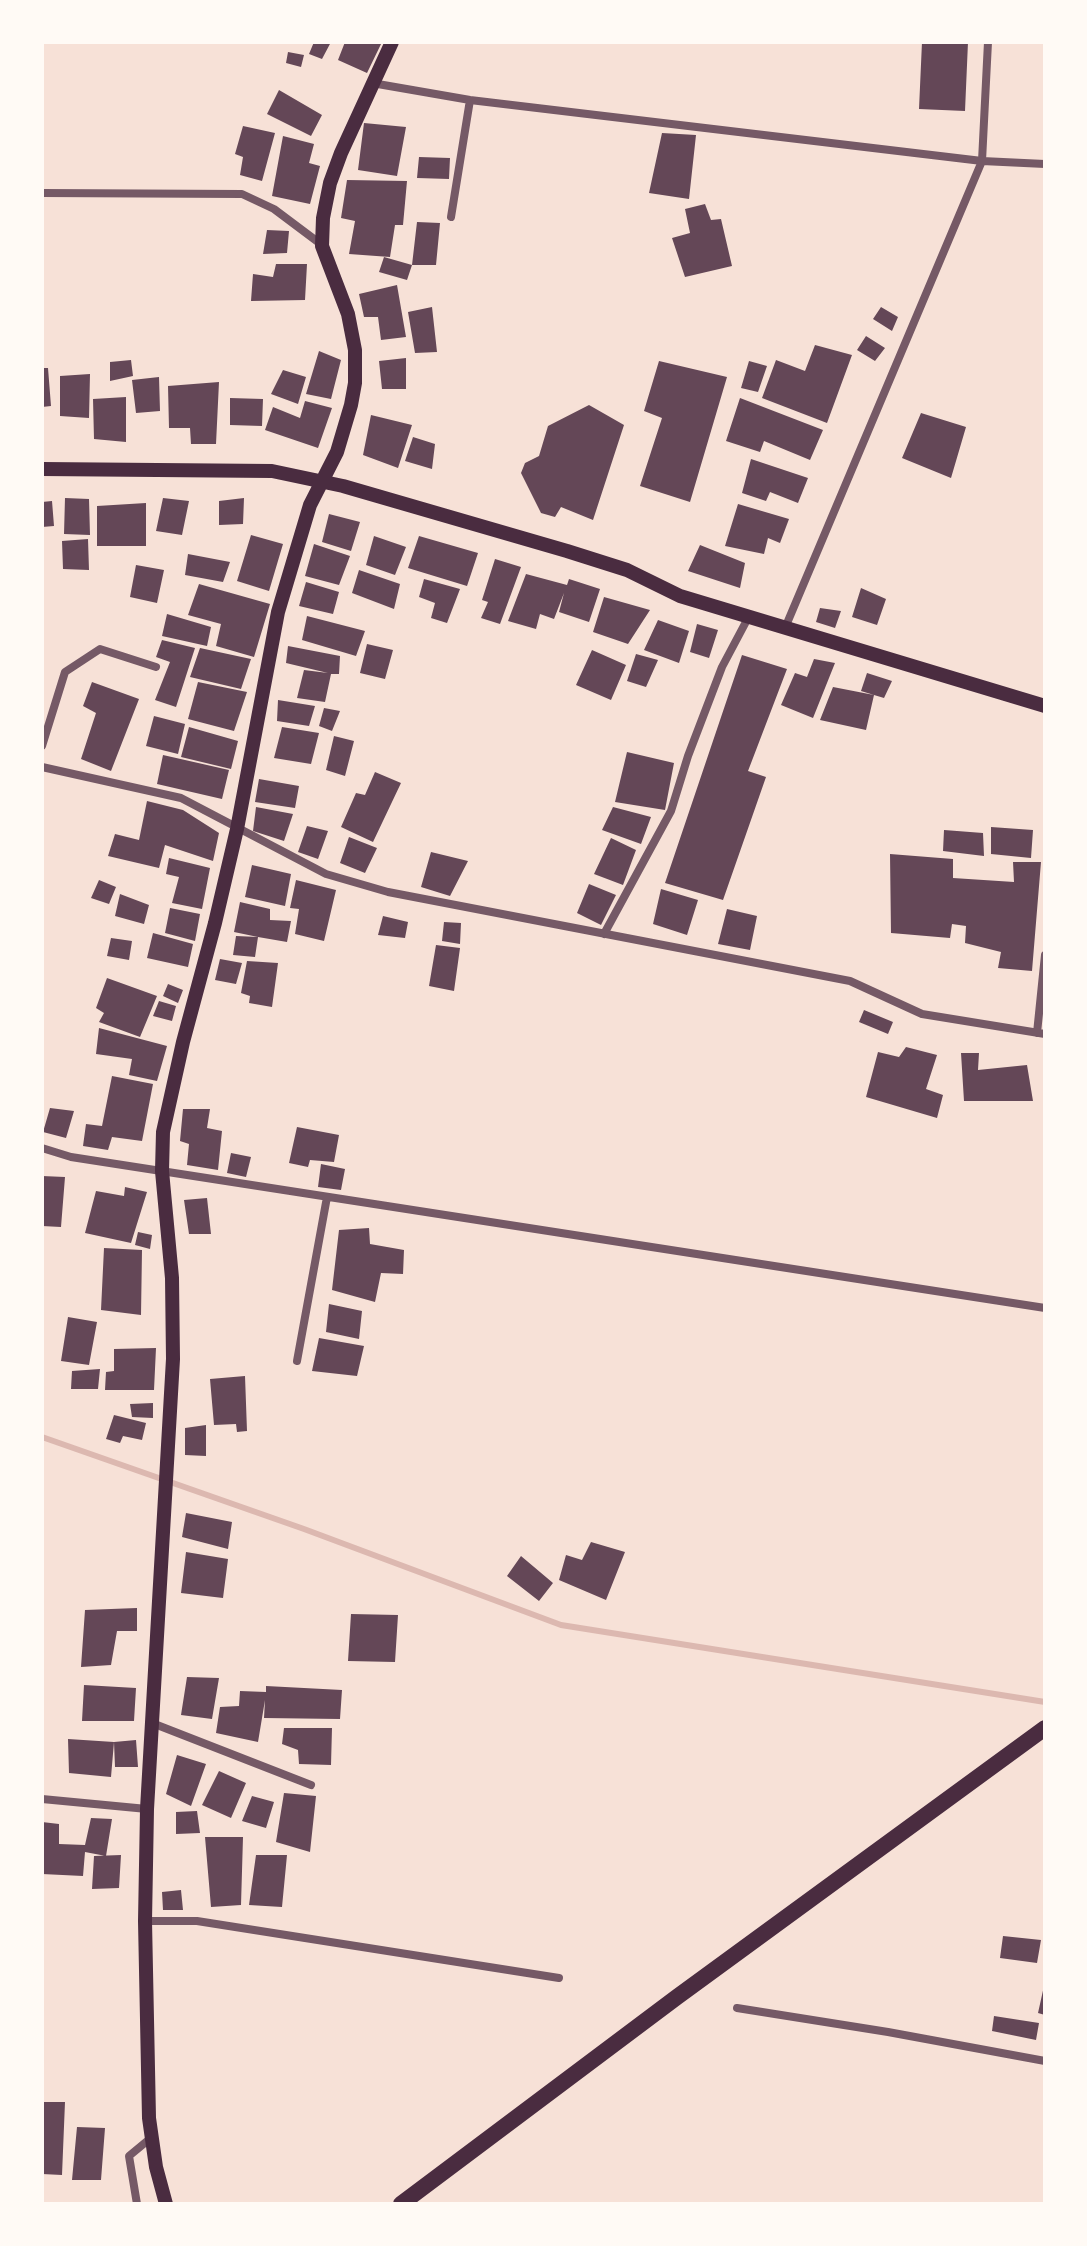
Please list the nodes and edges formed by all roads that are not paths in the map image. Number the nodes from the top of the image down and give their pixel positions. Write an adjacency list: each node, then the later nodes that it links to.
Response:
1 (392, 42): 3 (main road)
2 (988, 42): 5 (street)
3 (372, 83): 4 (street); 9 (main road)
4 (470, 100): 5 (street); 8 (street)
5 (982, 161): 6 (street); 13 (street)
6 (1045, 164)
7 (42, 193): 9 (street)
8 (451, 217)
9 (322, 246): 11 (main road)
10 (42, 469): 11 (main road)
11 (321, 482): 12 (main road); 18 (main road)
12 (748, 618): 13 (main road); 19 (street)
13 (785, 629): 15 (main road)
14 (156, 667): 16 (street)
15 (1045, 706)
16 (42, 746)
17 (42, 767): 18 (street)
18 (237, 829): 19 (street); 23 (main road)
19 (604, 934): 21 (street)
20 (1045, 955): 21 (street)
21 (1041, 1033)
22 (42, 1148): 23 (street)
23 (162, 1171): 24 (street); 27 (main road)
24 (327, 1197): 25 (street); 26 (street)
25 (1045, 1308)
26 (297, 1361)
27 (152, 1723): 29 (street); 31 (main road)
28 (1045, 1728): 39 (highway)
29 (311, 1785)
30 (42, 1799): 31 (street)
31 (147, 1809): 32 (main road)
32 (145, 1921): 33 (street); 36 (main road)
33 (559, 1978)
34 (737, 2008): 35 (street)
35 (1045, 2061)
36 (152, 2137): 37 (street); 38 (main road)
37 (137, 2204)
38 (166, 2204)
39 (401, 2204)

